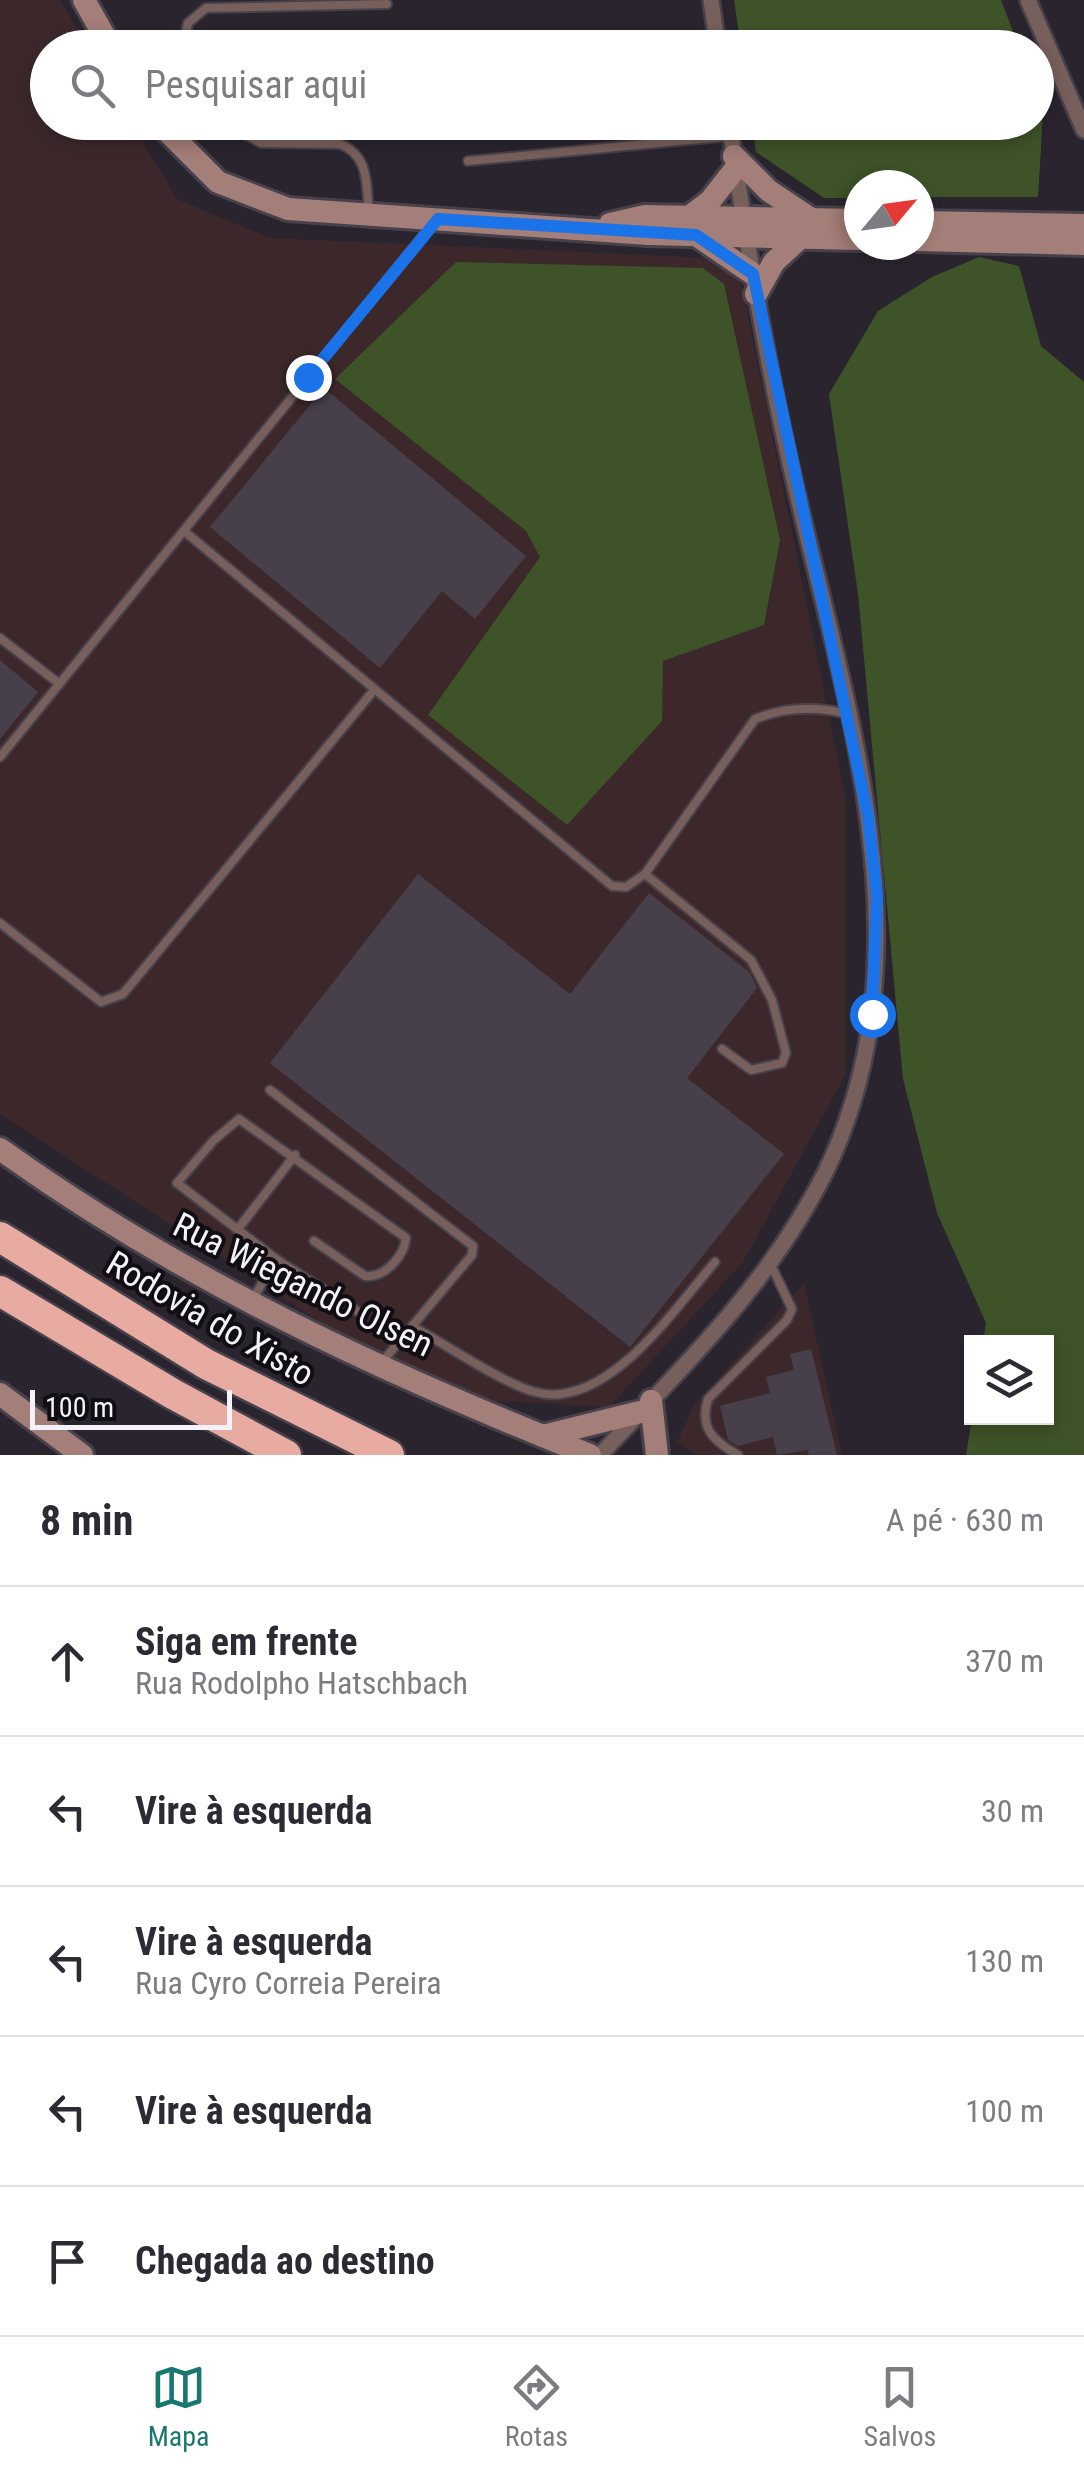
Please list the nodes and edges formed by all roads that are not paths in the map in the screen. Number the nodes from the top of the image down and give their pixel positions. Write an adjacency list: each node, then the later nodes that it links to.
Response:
1 (84, 0): 5 (street)
2 (712, 0): 7 (street)
3 (1028, 0): 8 (street)
4 (387, 4): 6 (lane)
5 (101, 30)
6 (187, 30)
7 (716, 30)
8 (1041, 30)
9 (1054, 60): 10 (street)
10 (1084, 130)
11 (174, 140): 16 (street)
12 (255, 140): 16 (lane)
13 (733, 146): 14 (lane); 21 (street); 22 (street); 23 (street)
14 (468, 161)
15 (1084, 204): 20 (street)
16 (370, 215): 17 (street)
17 (438, 219): 21 (street); 28 (lane)
18 (844, 222): 23 (street)
19 (934, 222): 20 (street)
20 (1074, 225)
21 (692, 226): 22 (street); 27 (street)
22 (744, 227): 23 (street); 27 (street)
23 (806, 228): 24 (street); 27 (street)
24 (844, 236)
25 (934, 240): 26 (street)
26 (1084, 244)
27 (755, 284): 32 (street)
28 (184, 530): 30 (lane); 31 (lane)
29 (0, 638): 30 (lane)
30 (56, 682): 33 (lane)
31 (374, 690): 34 (lane); 35 (lane)
32 (848, 714): 34 (lane); 45 (street)
33 (0, 757)
34 (644, 874): 36 (lane)
35 (0, 923)
36 (722, 1049)
37 (270, 1090): 49 (lane)
38 (0, 1149): 47 (street, Rua Wiegando Olsen)
39 (295, 1156): 40 (lane); 40 (lane); 42 (lane)
40 (238, 1229): 43 (lane)
41 (0, 1237): 56 (highway, Rodovia do Xisto)
42 (314, 1241)
43 (276, 1259): 47 (lane); 48 (lane)
44 (715, 1262): 49 (lane)
45 (771, 1265): 52 (street); 60 (lane)
46 (0, 1291): 55 (highway)
47 (250, 1304): 50 (street, Rua Wiegando Olsen)
48 (360, 1313)
49 (412, 1326): 50 (lane)
50 (380, 1365): 53 (street, Rua Wiegando Olsen)
51 (0, 1394): 54 (street)
52 (646, 1407): 53 (street); 58 (street); 59 (street)
53 (543, 1436): 57 (street, Rua Wiegando Olsen)
54 (82, 1455)
55 (286, 1455)
56 (389, 1455)
57 (590, 1455)
58 (600, 1455)
59 (657, 1455)
60 (738, 1455)

